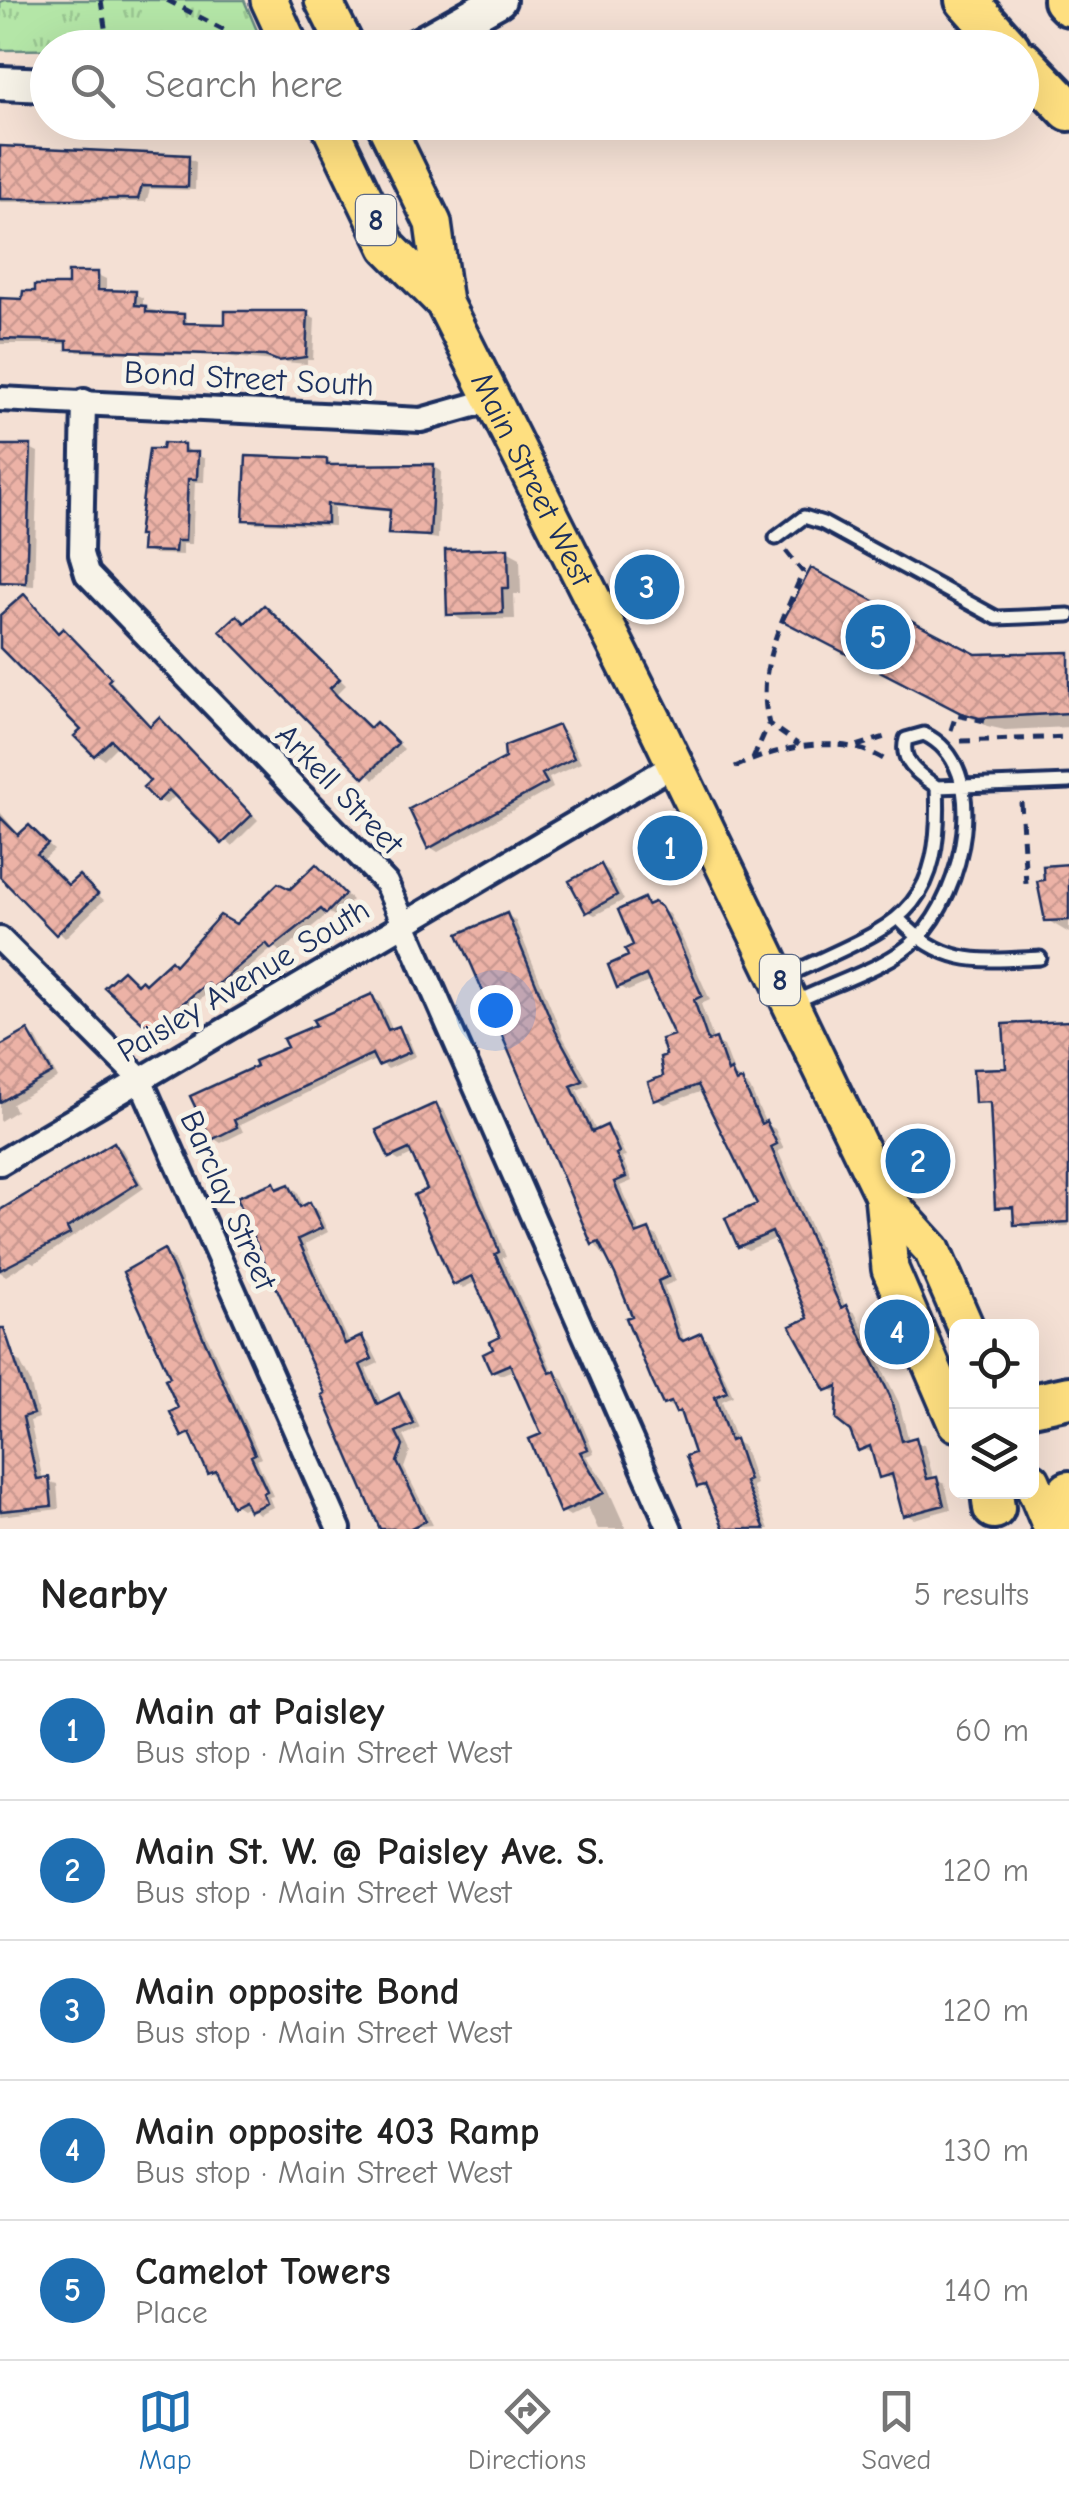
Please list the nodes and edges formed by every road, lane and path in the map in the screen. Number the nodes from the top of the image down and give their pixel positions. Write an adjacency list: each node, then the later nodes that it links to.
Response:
1 (101, 0): 7 (path)
2 (167, 0): 8 (path)
3 (268, 0): 9 (main road)
4 (323, 0): 10 (main road)
5 (498, 0): 11 (main road)
6 (966, 0): 12 (highway)
7 (105, 30)
8 (223, 30)
9 (282, 30)
10 (338, 30)
11 (445, 30)
12 (992, 30)
13 (1039, 79): 16 (highway)
14 (0, 83): 15 (main road)
15 (30, 84)
16 (1069, 110)
17 (337, 140): 19 (main road, Main Street West / 8)
18 (393, 140): 19 (main road, Main Street West / 8)
19 (444, 304): 21 (main road, Main Street West / 8)
20 (0, 399): 22 (street, Bond Street South)
21 (492, 400): 22 (street, Bond Street South); 32 (main road, Main Street West / 8)
22 (84, 401): 41 (street, Arkell Street)
23 (776, 538): 24 (lane); 26 (path)
24 (1069, 615)
25 (984, 721): 28 (path)
26 (769, 724): 29 (path); 31 (path)
27 (893, 734): 30 (path)
28 (1069, 738)
29 (802, 746): 30 (path); 31 (path)
30 (857, 746): 33 (path)
31 (753, 759): 34 (path)
32 (675, 764): 41 (street, Paisley Avenue South); 45 (main road, Main Street West / 8)
33 (892, 765)
34 (736, 767)
35 (1069, 782): 36 (lane)
36 (1020, 784): 37 (lane); 39 (path)
37 (966, 786): 38 (lane); 38 (lane); 43 (lane)
38 (937, 787): 40 (lane)
39 (1026, 884)
40 (900, 920): 43 (lane); 45 (lane)
41 (402, 922): 46 (street, Paisley Avenue South); 56 (street, Arkell Street)
42 (0, 939): 46 (street, Barclay Street)
43 (918, 939): 44 (lane); 45 (lane)
44 (1040, 958)
45 (786, 991): 48 (main road, Main Street West / 8)
46 (140, 1079): 47 (street, Paisley Avenue South); 55 (street, Barclay Street)
47 (0, 1163)
48 (882, 1196): 49 (main road, Main Street West / 8); 52 (main road, Main Street West / 8)
49 (962, 1319)
50 (1069, 1396): 51 (highway)
51 (1039, 1403)
52 (950, 1409)
53 (1069, 1492): 58 (highway)
54 (1039, 1498): 57 (main road)
55 (339, 1529)
56 (670, 1529)
57 (1052, 1529)
58 (1062, 1529)

